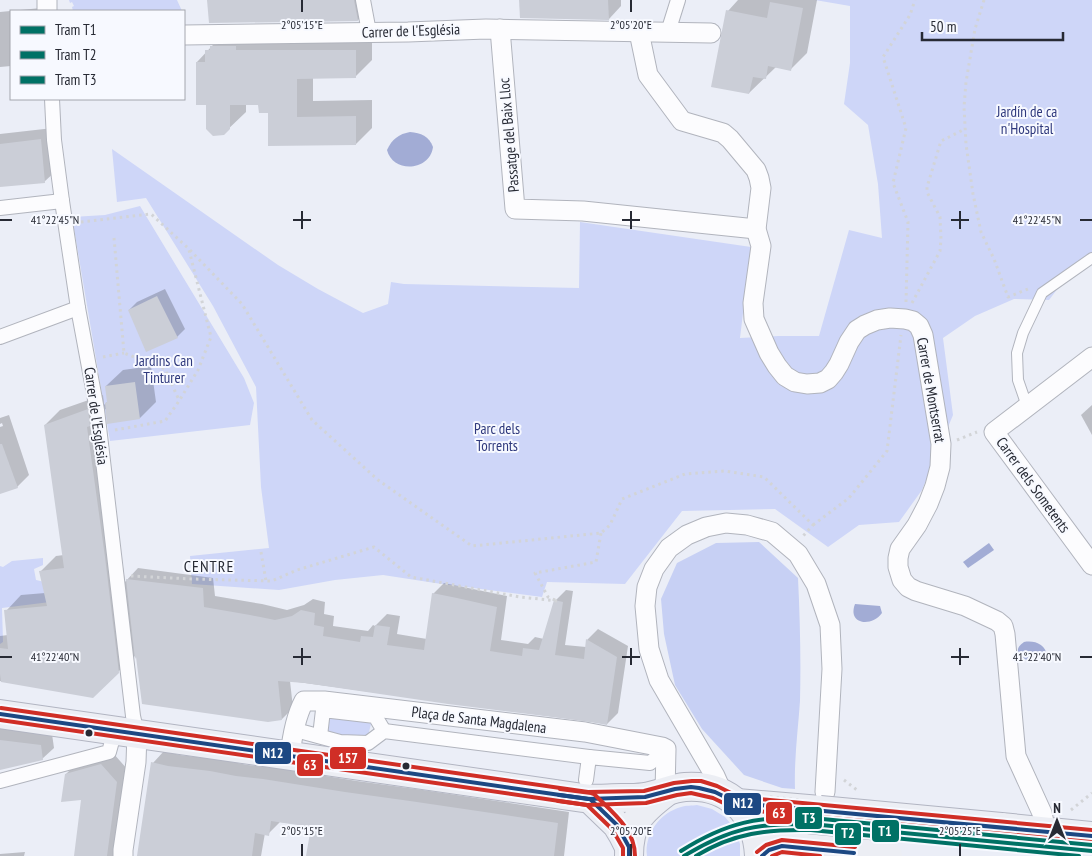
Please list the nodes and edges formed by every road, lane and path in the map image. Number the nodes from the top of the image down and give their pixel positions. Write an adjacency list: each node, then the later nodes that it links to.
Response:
1 (363, 0): 6 (street)
2 (678, 0): 8 (street)
3 (915, 0): 21 (path)
4 (984, 0): 12 (path)
5 (500, 29): 6 (street, Carrer de l'Església); 7 (street, Carrer de l'Església); 16 (street, Passatge del Baix Lloc)
6 (369, 32): 10 (street, Carrer de l'Església)
7 (639, 32): 8 (street, Carrer de l'Església); 16 (street, Carrer de Montserrat)
8 (668, 32): 9 (street, Carrer de l'Església)
9 (711, 33)
10 (185, 35)
11 (52, 100): 13 (street, Carrer de l'Església)
12 (965, 129): 20 (path); 22 (path)
13 (62, 201): 14 (street); 23 (street, Carrer de l'Església)
14 (0, 208)
15 (73, 222): 18 (path)
16 (756, 229): 33 (street, Carrer de Montserrat)
17 (114, 238): 26 (path)
18 (189, 249): 29 (path); 35 (path)
19 (1092, 258): 20 (lane)
20 (1042, 293): 30 (lane)
21 (906, 300)
22 (912, 302)
23 (78, 308): 25 (street); 28 (street, Carrer de l'Església)
24 (901, 336): 34 (path)
25 (0, 337)
26 (124, 354): 28 (path); 29 (path)
27 (1092, 357): 30 (street, Carrer dels Sometents)
28 (88, 358): 31 (street, Carrer de l'Església)
29 (179, 401): 31 (path)
30 (1028, 406): 32 (street, Carrer dels Sometents)
31 (100, 431): 39 (street, Carrer de l'Església)
32 (994, 432): 33 (path); 38 (street, Carrer dels Sometents)
33 (941, 447): 56 (street, Carrer de Montserrat)
34 (813, 524): 35 (path); 36 (path)
35 (601, 533): 40 (path)
36 (800, 540)
37 (261, 552): 40 (path)
38 (1092, 565)
39 (117, 575): 40 (path); 43 (street, Carrer de l'Església)
40 (266, 581)
41 (0, 714): 43 (main road)
42 (384, 730): 45 (street); 45 (street); 48 (street, Plaça de Santa Magdalena)
43 (126, 732): 47 (main road); 49 (street); 59 (street)
44 (303, 732): 45 (street)
45 (320, 736)
46 (663, 752): 48 (street, Plaça de Santa Magdalena)
47 (290, 756): 50 (main road); 52 (street, Plaça de Santa Magdalena)
48 (590, 757): 50 (street)
49 (0, 781)
50 (588, 790): 52 (main road); 58 (main road)
51 (825, 792): 54 (street)
52 (665, 793): 54 (main road); 58 (main road)
53 (1092, 794): 55 (path)
54 (730, 798): 56 (main road, bridge); 60 (main road)
55 (1071, 811)
56 (1046, 832): 57 (main road)
57 (1092, 836)
58 (628, 852)
59 (123, 856)
60 (761, 856): 61 (main road, bridge)
61 (888, 856)

